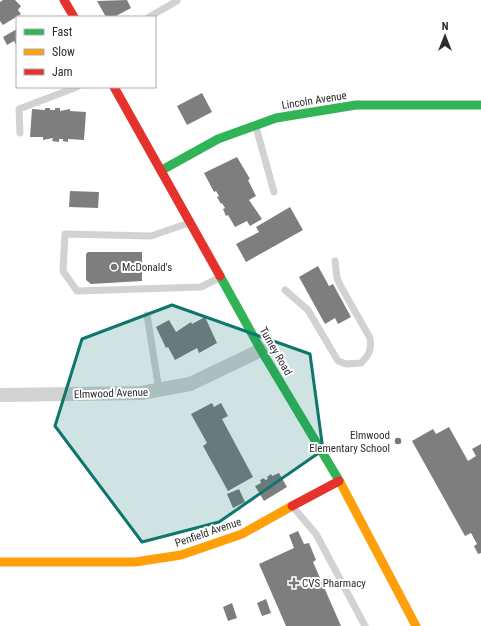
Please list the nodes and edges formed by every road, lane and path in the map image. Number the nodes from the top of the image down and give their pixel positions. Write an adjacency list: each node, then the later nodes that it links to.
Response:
1 (64, 0): 3 (street)
2 (177, 1): 4 (lane)
3 (73, 16)
4 (151, 16)
5 (74, 88): 9 (lane)
6 (115, 88): 10 (street, Turney Road)
7 (481, 105): 8 (street, Lincoln Avenue)
8 (255, 125): 10 (street, Lincoln Avenue); 11 (lane)
9 (20, 132)
10 (162, 170): 12 (street, Turney Road)
11 (274, 192)
12 (191, 222): 14 (street, Turney Road); 14 (lane)
13 (335, 260): 15 (lane)
14 (221, 278): 17 (street, Turney Road)
15 (285, 290)
16 (147, 315): 18 (lane)
17 (261, 350): 18 (street, Elmwood Avenue); 20 (street, Turney Road)
18 (159, 390): 19 (street, Elmwood Avenue)
19 (0, 395)
20 (339, 481): 21 (street, Penfield Avenue); 24 (street, Turney Road)
21 (293, 507): 22 (street, Penfield Avenue); 23 (lane)
22 (0, 562)
23 (365, 626)
24 (416, 626)

